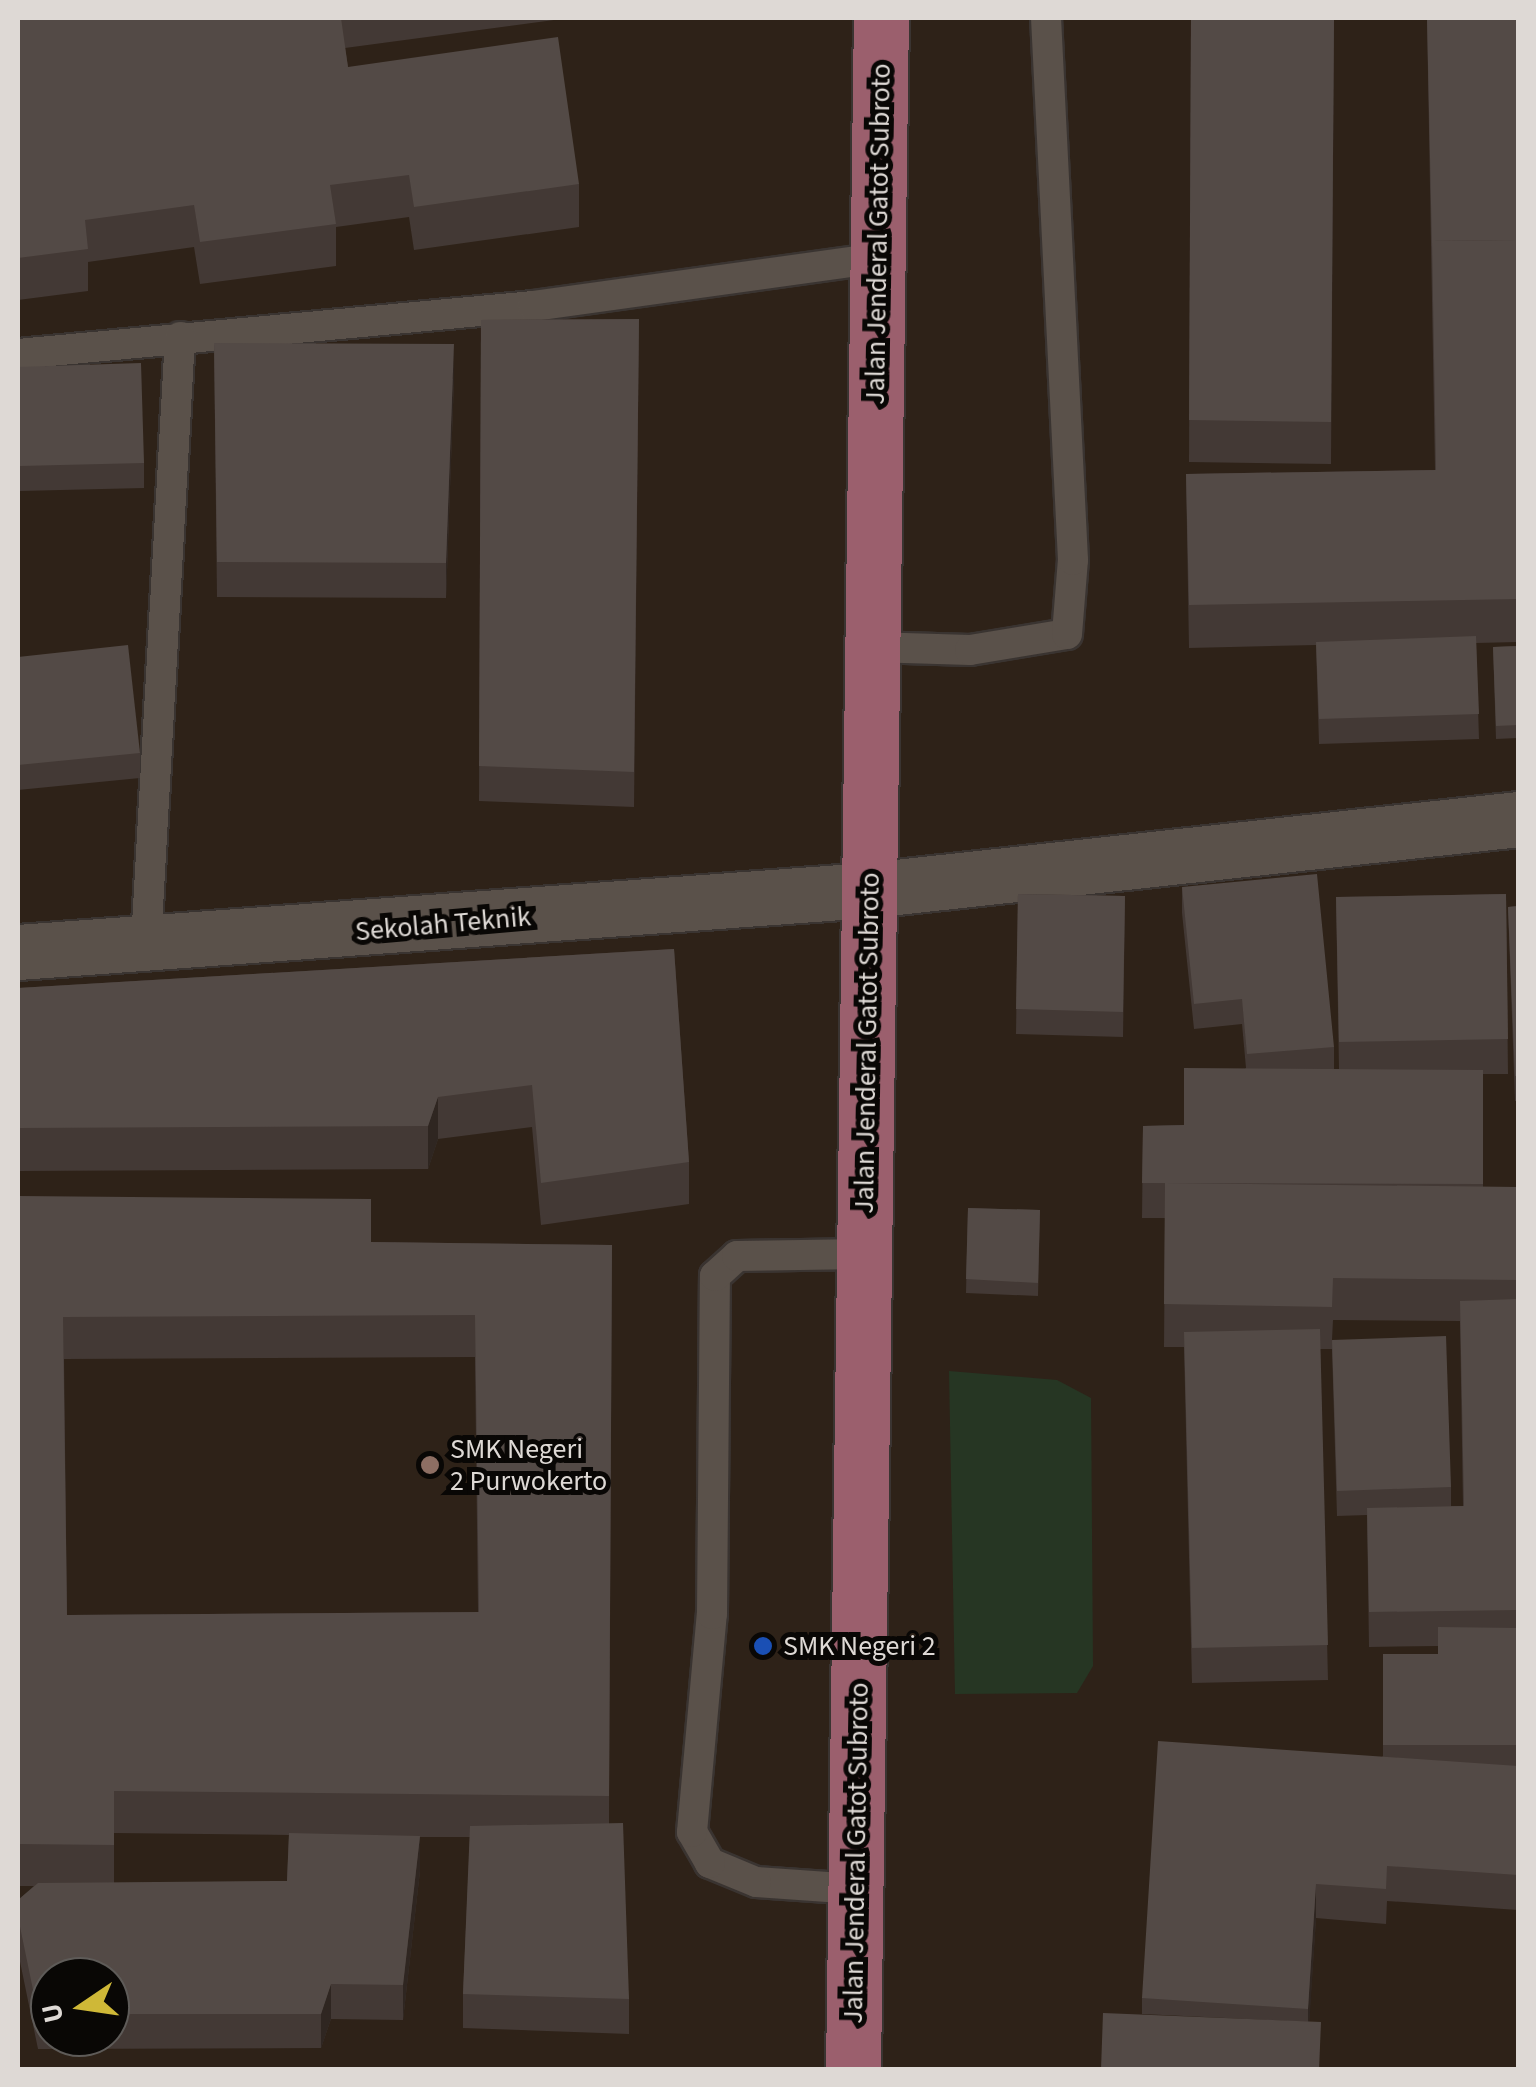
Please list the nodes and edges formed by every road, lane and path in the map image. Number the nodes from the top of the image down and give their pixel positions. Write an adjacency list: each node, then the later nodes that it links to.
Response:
1 (881, 18): 3 (main road, Jalan Jenderal Gatot Subroto)
2 (1046, 18): 6 (lane)
3 (878, 258): 4 (lane); 6 (main road, Jalan Jenderal Gatot Subroto)
4 (180, 337): 5 (lane); 9 (lane)
5 (18, 354)
6 (872, 648): 8 (main road, Jalan Jenderal Gatot Subroto)
7 (1518, 820): 8 (street, Sekolah Teknik)
8 (869, 890): 9 (street, Sekolah Teknik); 11 (main road, Jalan Jenderal Gatot Subroto)
9 (146, 944): 10 (street, Sekolah Teknik)
10 (18, 952)
11 (864, 1254): 12 (main road, Jalan Jenderal Gatot Subroto); 12 (lane)
12 (856, 1889): 13 (main road, Jalan Jenderal Gatot Subroto)
13 (853, 2070)

